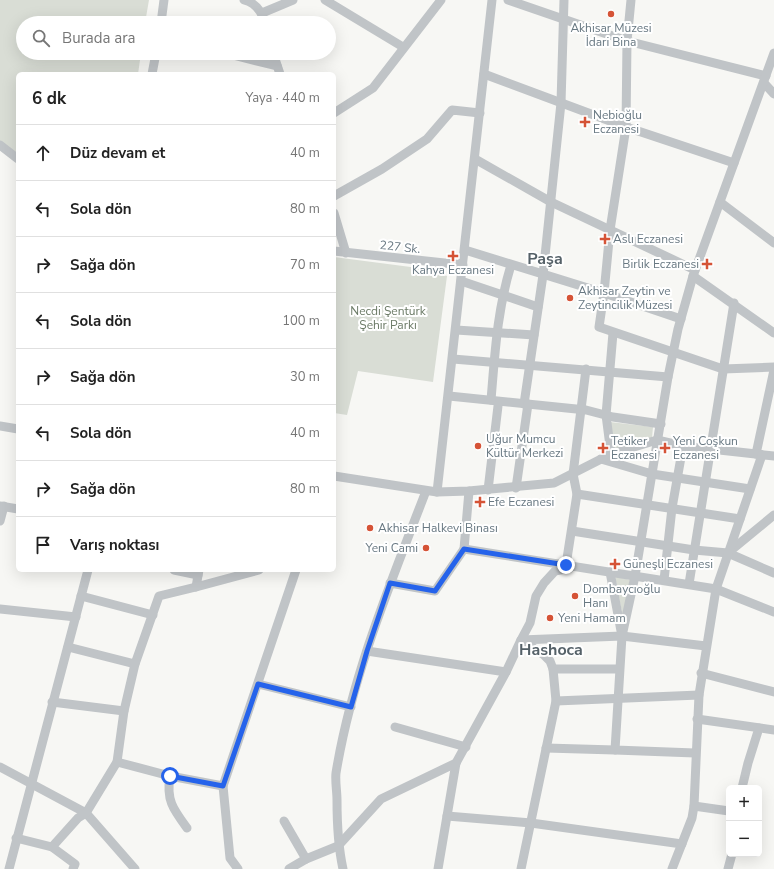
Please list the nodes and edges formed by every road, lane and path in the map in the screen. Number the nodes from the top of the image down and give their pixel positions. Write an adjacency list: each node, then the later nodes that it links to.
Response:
1 (164, 0): 11 (street)
2 (244, 0): 10 (street)
3 (293, 0): 10 (street)
4 (325, 0): 15 (street)
5 (441, 0): 15 (street)
6 (492, 0): 22 (street)
7 (508, 0): 13 (street)
8 (564, 0): 13 (street)
9 (632, 0): 14 (street)
10 (262, 13): 12 (street)
11 (162, 16)
12 (263, 16)
13 (563, 18): 14 (street); 25 (street)
14 (626, 41): 23 (street); 28 (street)
15 (403, 47): 26 (street)
16 (774, 53): 23 (street)
17 (155, 60): 21 (street)
18 (247, 60): 20 (street)
19 (275, 60): 20 (street)
20 (278, 70)
21 (152, 72)
22 (484, 74): 25 (street); 27 (street)
23 (765, 79): 24 (street); 32 (street)
24 (774, 94)
25 (561, 103): 28 (street); 34 (street)
26 (336, 112)
27 (480, 113): 31 (street); 33 (street)
28 (626, 127): 32 (street); 37 (street)
29 (0, 145): 30 (street)
30 (16, 157)
31 (474, 159): 34 (street); 39 (street)
32 (734, 163): 35 (street)
33 (336, 195)
34 (551, 202): 37 (street); 45 (street)
35 (720, 202): 38 (street); 44 (street)
36 (336, 220): 41 (street)
37 (610, 230): 44 (street); 47 (street)
38 (774, 243)
39 (465, 250): 42 (street); 43 (street)
40 (336, 251): 41 (street, 227 Sk.)
41 (346, 253): 42 (street, 227 Sk.)
42 (463, 265): 46 (street)
43 (511, 265): 45 (street); 48 (street)
44 (694, 273): 49 (street); 51 (street)
45 (543, 275): 47 (street); 50 (street)
46 (461, 281): 48 (street); 52 (street)
47 (604, 293): 51 (street); 54 (street)
48 (502, 294): 50 (street); 53 (street)
49 (734, 303): 55 (street); 63 (street)
50 (538, 307): 56 (street)
51 (681, 319): 57 (street)
52 (456, 330): 53 (street); 58 (street)
53 (496, 332): 56 (street); 59 (street)
54 (613, 333): 57 (street); 65 (street)
55 (774, 333)
56 (534, 335): 60 (street)
57 (673, 354): 63 (street); 66 (street)
58 (453, 359): 59 (street); 67 (street)
59 (494, 362): 60 (street); 68 (street)
60 (530, 365): 62 (street); 69 (street)
61 (774, 367): 63 (street)
62 (586, 369): 65 (street); 70 (street)
63 (723, 369): 77 (street)
64 (774, 370): 79 (street)
65 (610, 371): 66 (street); 71 (street)
66 (668, 377): 72 (street)
67 (449, 396): 68 (street); 91 (street)
68 (495, 403): 69 (street); 89 (street)
69 (526, 404): 70 (street); 87 (street)
70 (582, 410): 71 (street); 82 (street)
71 (606, 415): 72 (street); 78 (street)
72 (660, 424): 75 (street)
73 (0, 426): 74 (street)
74 (16, 429)
75 (657, 440): 76 (street); 78 (street); 83 (street)
76 (684, 446): 77 (street); 85 (street)
77 (710, 448): 79 (street); 86 (street)
78 (611, 454): 81 (street)
79 (759, 454): 80 (street); 88 (street)
80 (774, 456)
81 (601, 459): 82 (street); 83 (street)
82 (573, 474): 87 (street); 93 (street)
83 (652, 474): 85 (street); 94 (street)
84 (336, 476): 90 (street)
85 (677, 478): 86 (street); 96 (street)
86 (705, 483): 88 (street); 98 (street)
87 (516, 488): 89 (street)
88 (750, 489): 100 (street)
89 (488, 490): 92 (street)
90 (426, 491): 91 (street); 118 (street)
91 (437, 492): 92 (street)
92 (469, 492): 105 (street)
93 (577, 494): 94 (street); 102 (street)
94 (647, 504): 96 (street); 103 (street)
95 (2, 506): 97 (street); 101 (street)
96 (672, 508): 98 (street); 104 (street)
97 (16, 509)
98 (701, 514): 100 (street); 106 (street)
99 (774, 515): 107 (street)
100 (740, 519): 107 (street)
101 (0, 521)
102 (572, 531): 103 (street); 108 (street)
103 (641, 541): 104 (street); 116 (street)
104 (667, 546): 106 (street); 117 (street)
105 (464, 549): 108 (street); 118 (street)
106 (694, 550): 107 (street); 119 (street)
107 (728, 553): 115 (street); 121 (street)
108 (566, 565): 109 (street)
109 (575, 566): 114 (street); 128 (street)
110 (87, 572): 122 (street)
111 (198, 572): 120 (street)
112 (252, 572): 120 (street)
113 (295, 572): 137 (street)
114 (610, 572): 116 (street); 127 (street)
115 (774, 572)
116 (635, 576): 117 (street); 127 (street)
117 (664, 580): 119 (street)
118 (390, 583): 131 (street)
119 (689, 584): 121 (street)
120 (196, 587): 125 (street)
121 (716, 589): 124 (street); 129 (street)
122 (81, 596): 125 (street); 126 (street)
123 (0, 609): 126 (street)
124 (774, 612)
125 (153, 615): 132 (street)
126 (76, 617): 130 (street)
127 (622, 636): 128 (street); 129 (street); 134 (street)
128 (521, 640): 133 (street); 135 (street)
129 (706, 646): 136 (street)
130 (68, 648): 132 (street); 142 (street)
131 (367, 651): 135 (street); 143 (street)
132 (135, 664): 144 (street)
133 (553, 669): 134 (street); 141 (street)
134 (618, 669): 140 (street)
135 (506, 672): 149 (street)
136 (701, 673): 138 (street); 139 (street)
137 (258, 684): 143 (street); 159 (street)
138 (774, 692)
139 (698, 695): 140 (street); 145 (street)
140 (618, 697): 141 (street); 151 (street)
141 (556, 701): 150 (street)
142 (52, 702): 144 (street); 157 (street)
143 (351, 707): 169 (street)
144 (124, 710): 153 (street)
145 (697, 719): 147 (street); 152 (street)
146 (395, 727): 149 (street)
147 (759, 728): 148 (street); 158 (street)
148 (774, 730)
149 (466, 747): 154 (street)
150 (546, 748): 151 (street); 165 (street)
151 (615, 750): 152 (street)
152 (696, 753): 160 (street)
153 (117, 762): 156 (street); 162 (street)
154 (456, 763): 163 (street); 169 (street)
155 (0, 767): 157 (street)
156 (170, 776): 159 (street); 166 (street)
157 (32, 784): 162 (street); 167 (street)
158 (743, 785)
159 (223, 786): 176 (street)
160 (694, 806): 161 (street); 168 (street)
161 (726, 811)
162 (86, 813): 170 (street); 175 (street)
163 (447, 816): 165 (street); 179 (street)
164 (284, 821): 172 (street)
165 (531, 823): 168 (street); 180 (street)
166 (187, 828)
167 (16, 838): 170 (street); 173 (street)
168 (682, 844): 181 (street)
169 (338, 846): 172 (street); 178 (street)
170 (52, 847): 174 (street)
171 (731, 857): 182 (street)
172 (306, 859): 177 (street)
173 (9, 869)
174 (73, 869)
175 (135, 869)
176 (238, 869)
177 (289, 869)
178 (343, 869)
179 (438, 869)
180 (521, 869)
181 (672, 869)
182 (728, 869)

